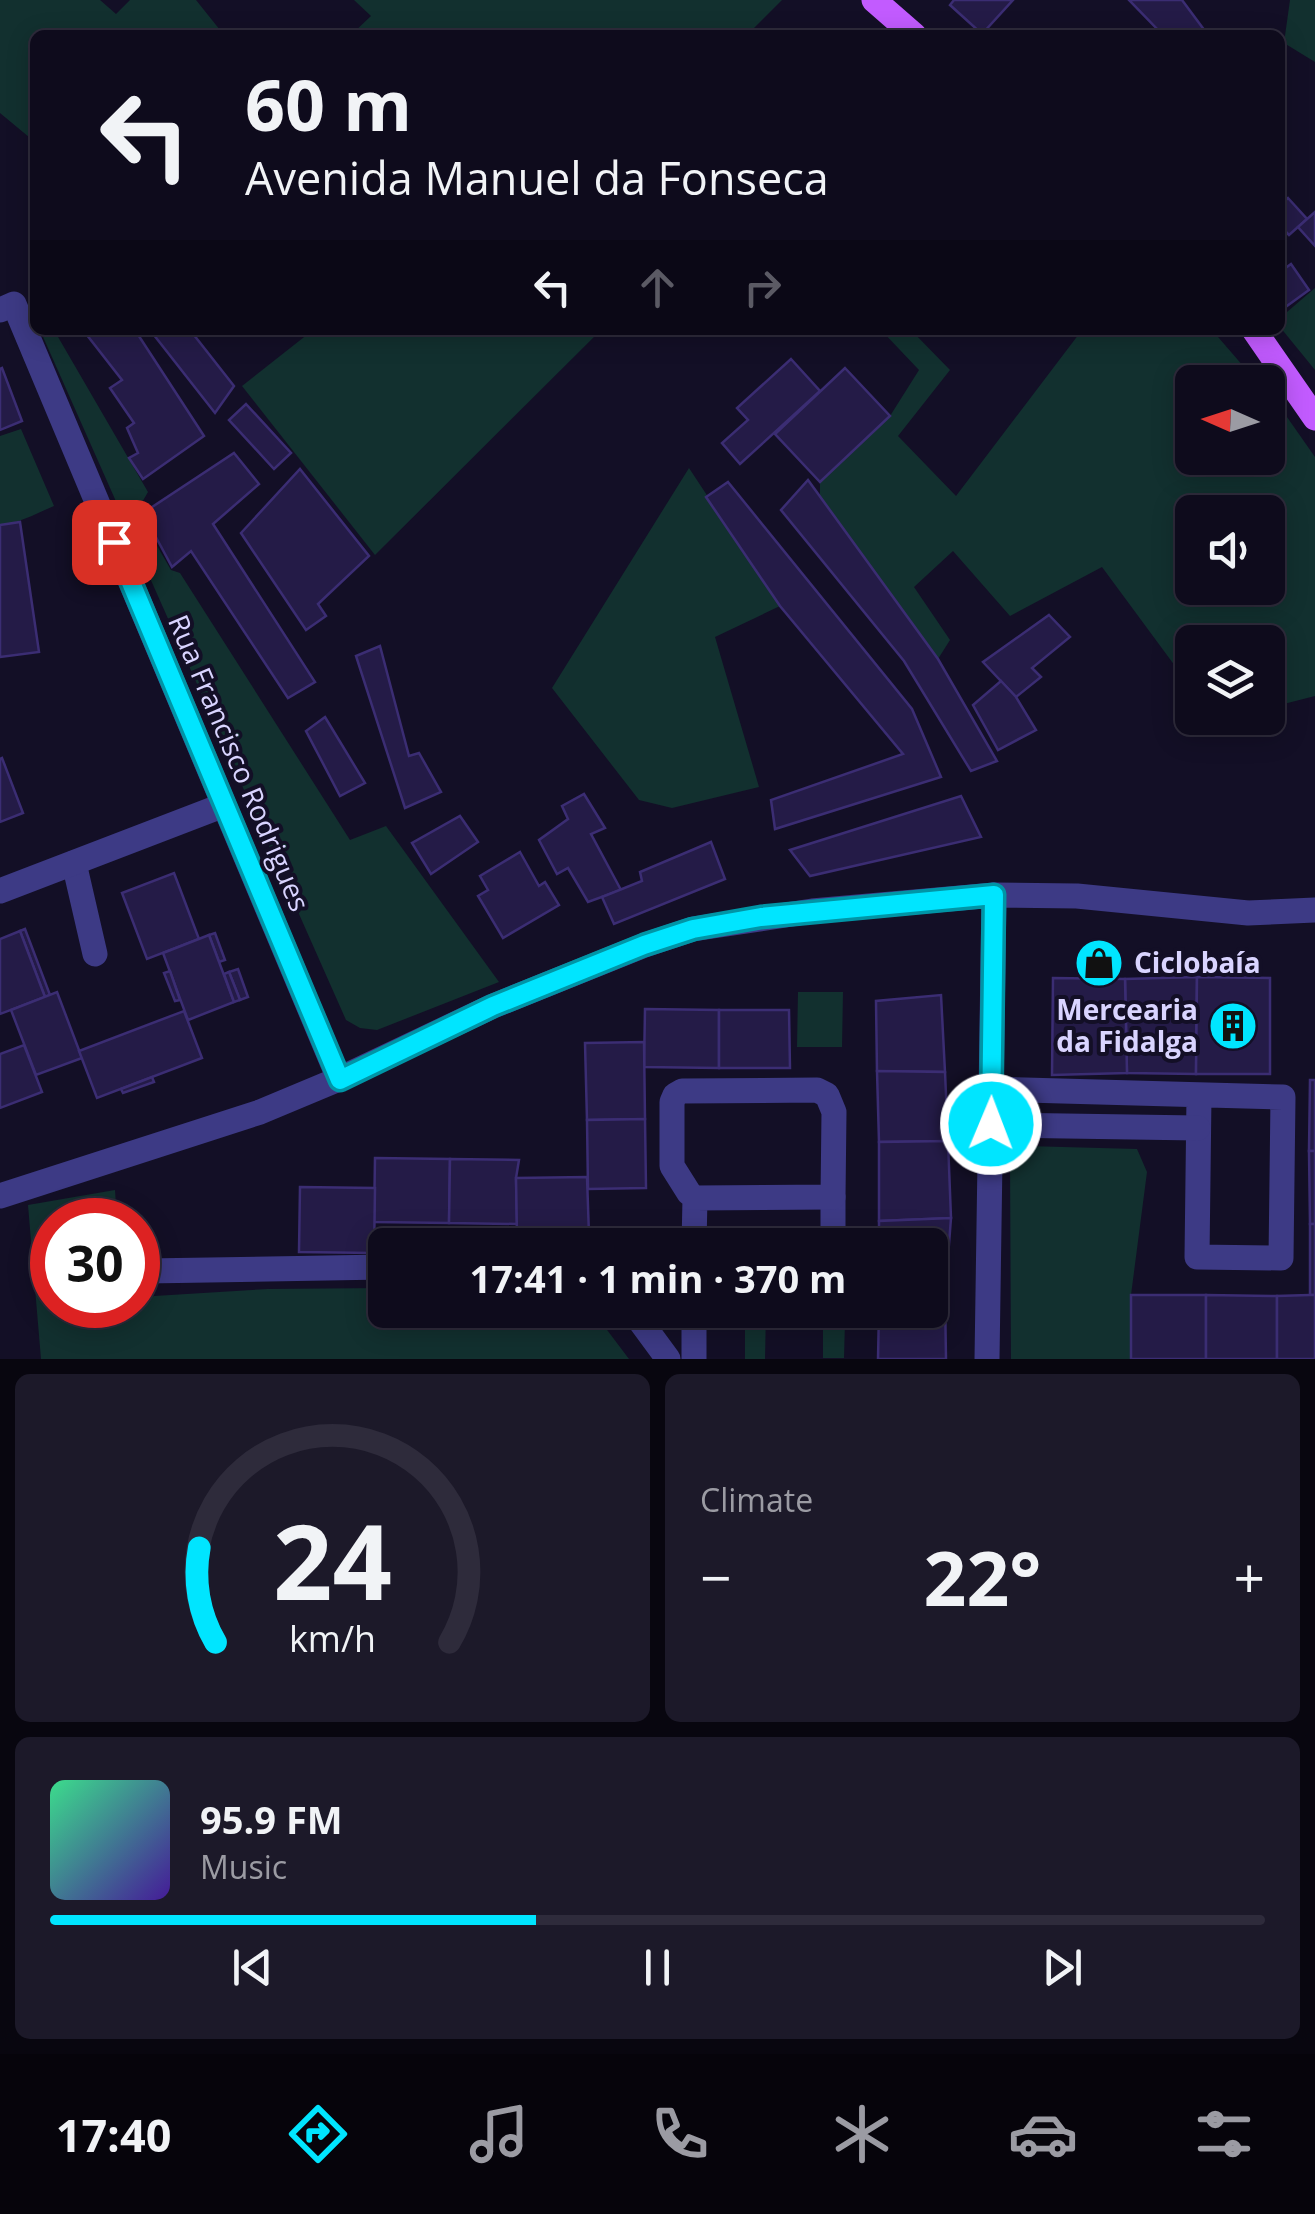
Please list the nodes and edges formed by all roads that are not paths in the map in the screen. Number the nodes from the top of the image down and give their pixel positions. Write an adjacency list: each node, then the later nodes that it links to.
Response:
1 (874, 0): 2 (main road)
2 (908, 30)
3 (7, 307): 6 (street, Rua Francisco Rodrigues)
4 (1257, 335): 5 (main road)
5 (1315, 418)
6 (224, 805): 7 (street); 12 (street, Rua Francisco Rodrigues)
7 (74, 863): 8 (street); 11 (street)
8 (0, 892)
9 (994, 895): 10 (street); 12 (street); 13 (street)
10 (1315, 910)
11 (95, 954)
12 (340, 1080): 17 (street)
13 (991, 1089): 14 (street); 15 (street)
14 (1199, 1096): 16 (street); 16 (street)
15 (991, 1124): 16 (street); 28 (street)
16 (1198, 1128)
17 (0, 1196)
18 (833, 1197): 19 (street); 19 (street); 21 (street)
19 (695, 1198): 20 (street)
20 (694, 1228)
21 (833, 1228)
22 (368, 1267): 23 (street)
23 (160, 1271)
24 (645, 1328): 26 (street)
25 (694, 1328): 27 (street)
26 (668, 1359)
27 (694, 1359)
28 (987, 1359)

